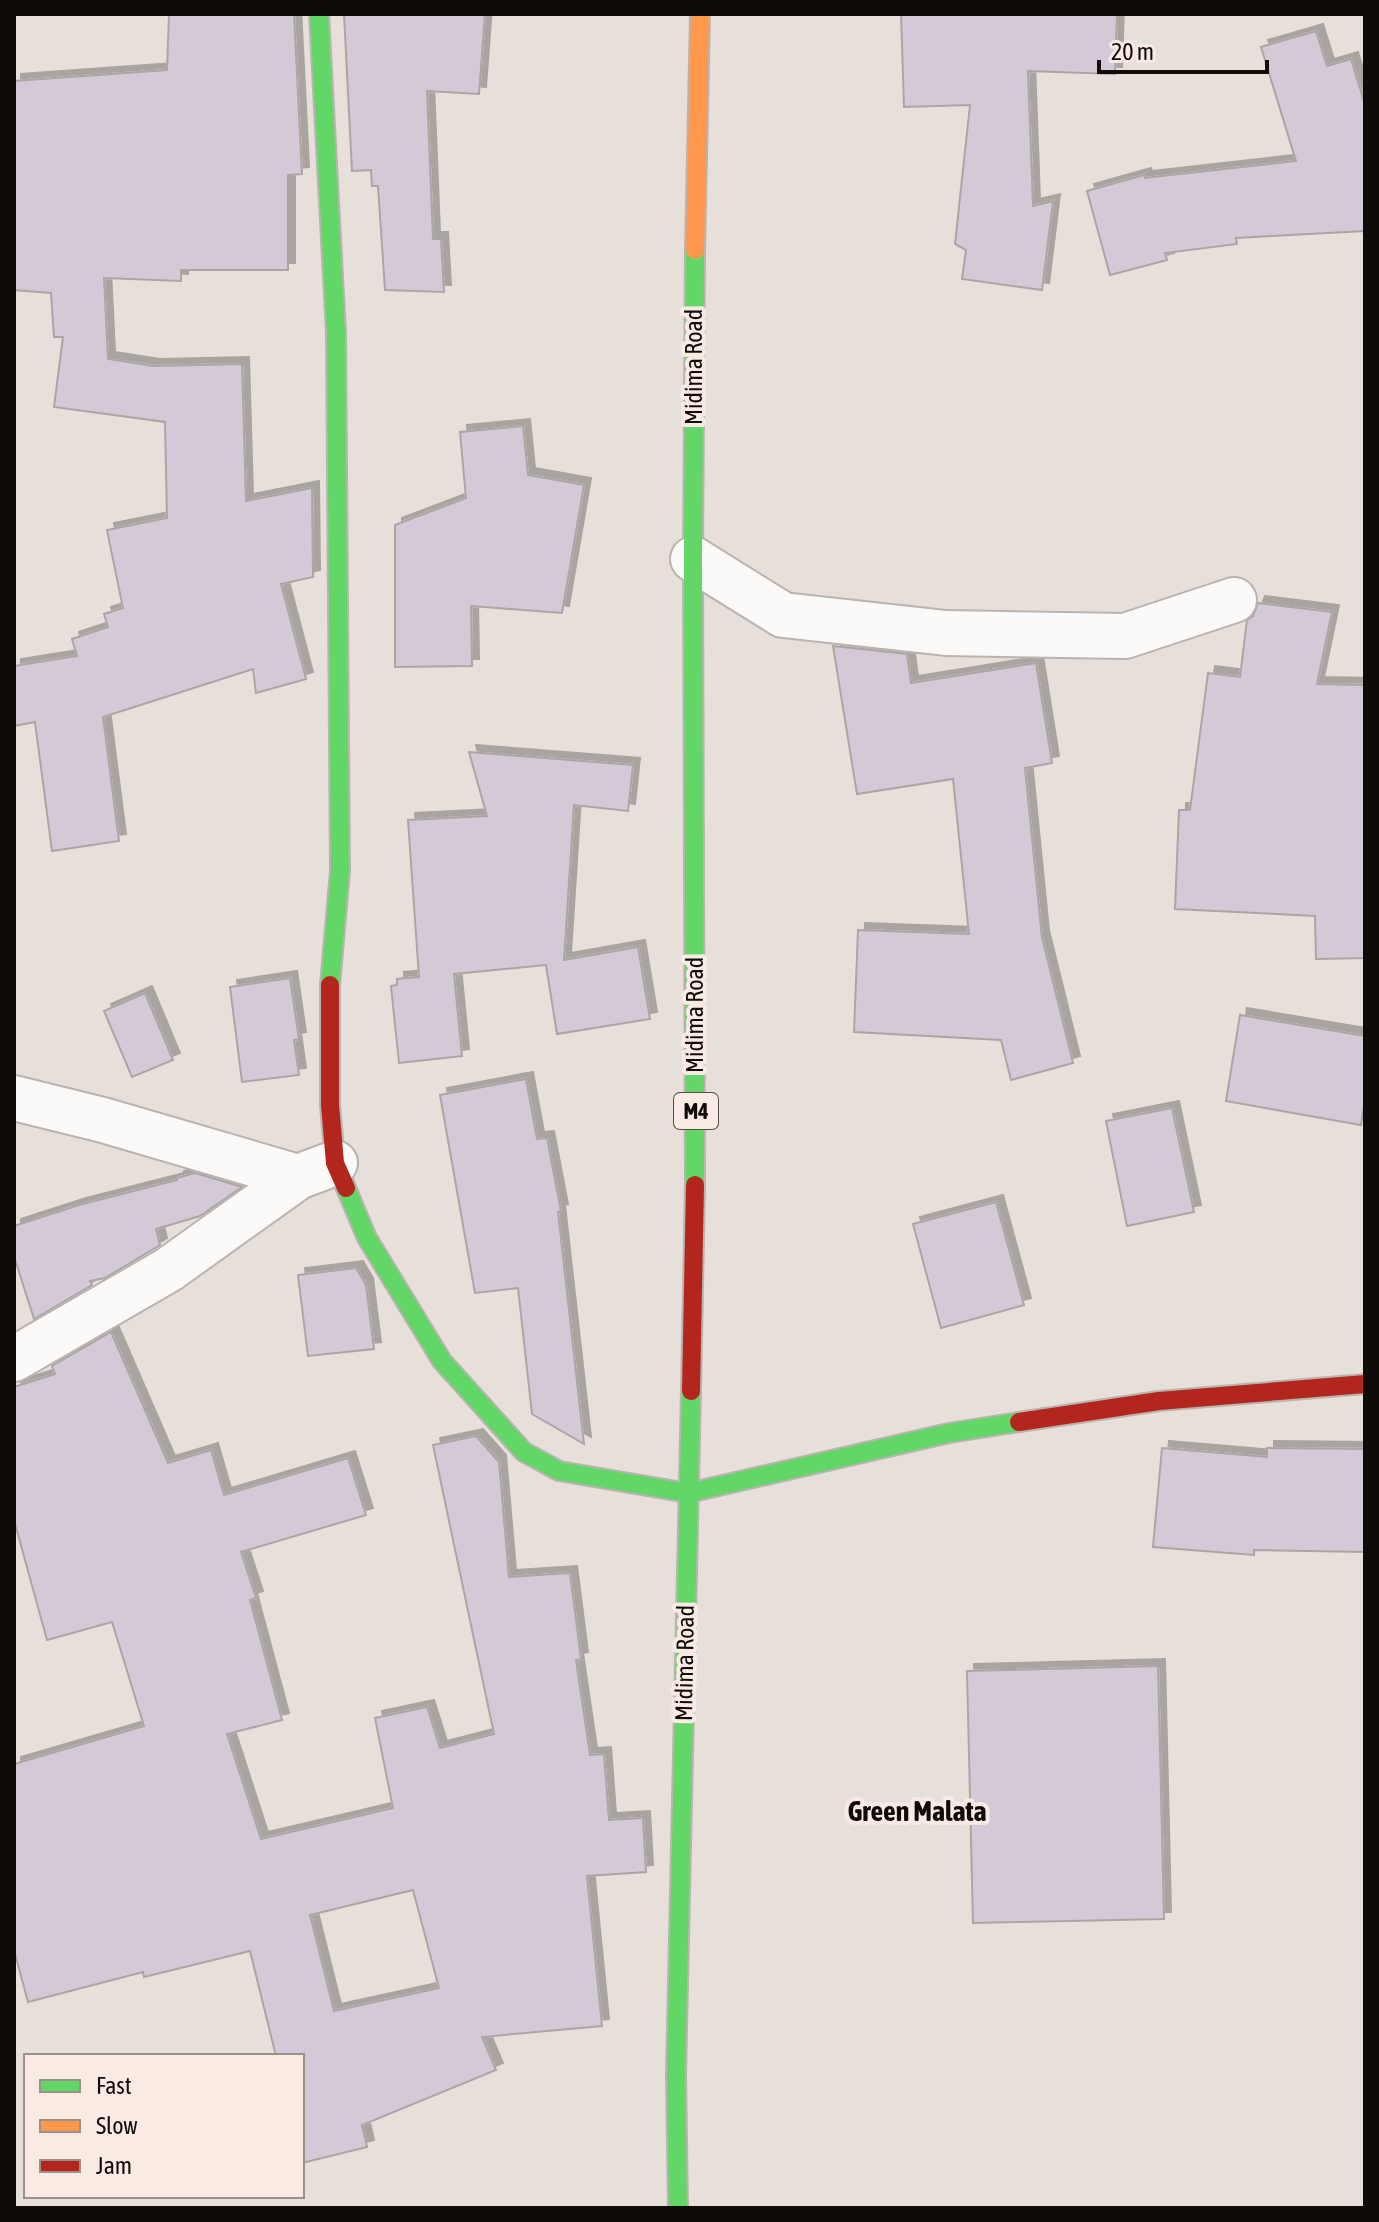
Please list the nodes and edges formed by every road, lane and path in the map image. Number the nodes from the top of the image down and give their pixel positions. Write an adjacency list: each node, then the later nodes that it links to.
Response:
1 (319, 14): 6 (street)
2 (700, 14): 3 (street, Midima Road / M4)
3 (693, 559): 4 (street); 9 (street, Midima Road / M4)
4 (1234, 600)
5 (14, 1098): 6 (street)
6 (316, 1170): 7 (street); 9 (street)
7 (14, 1359)
8 (1365, 1384): 9 (street)
9 (688, 1493): 10 (street, Midima Road / M4)
10 (678, 2208)

